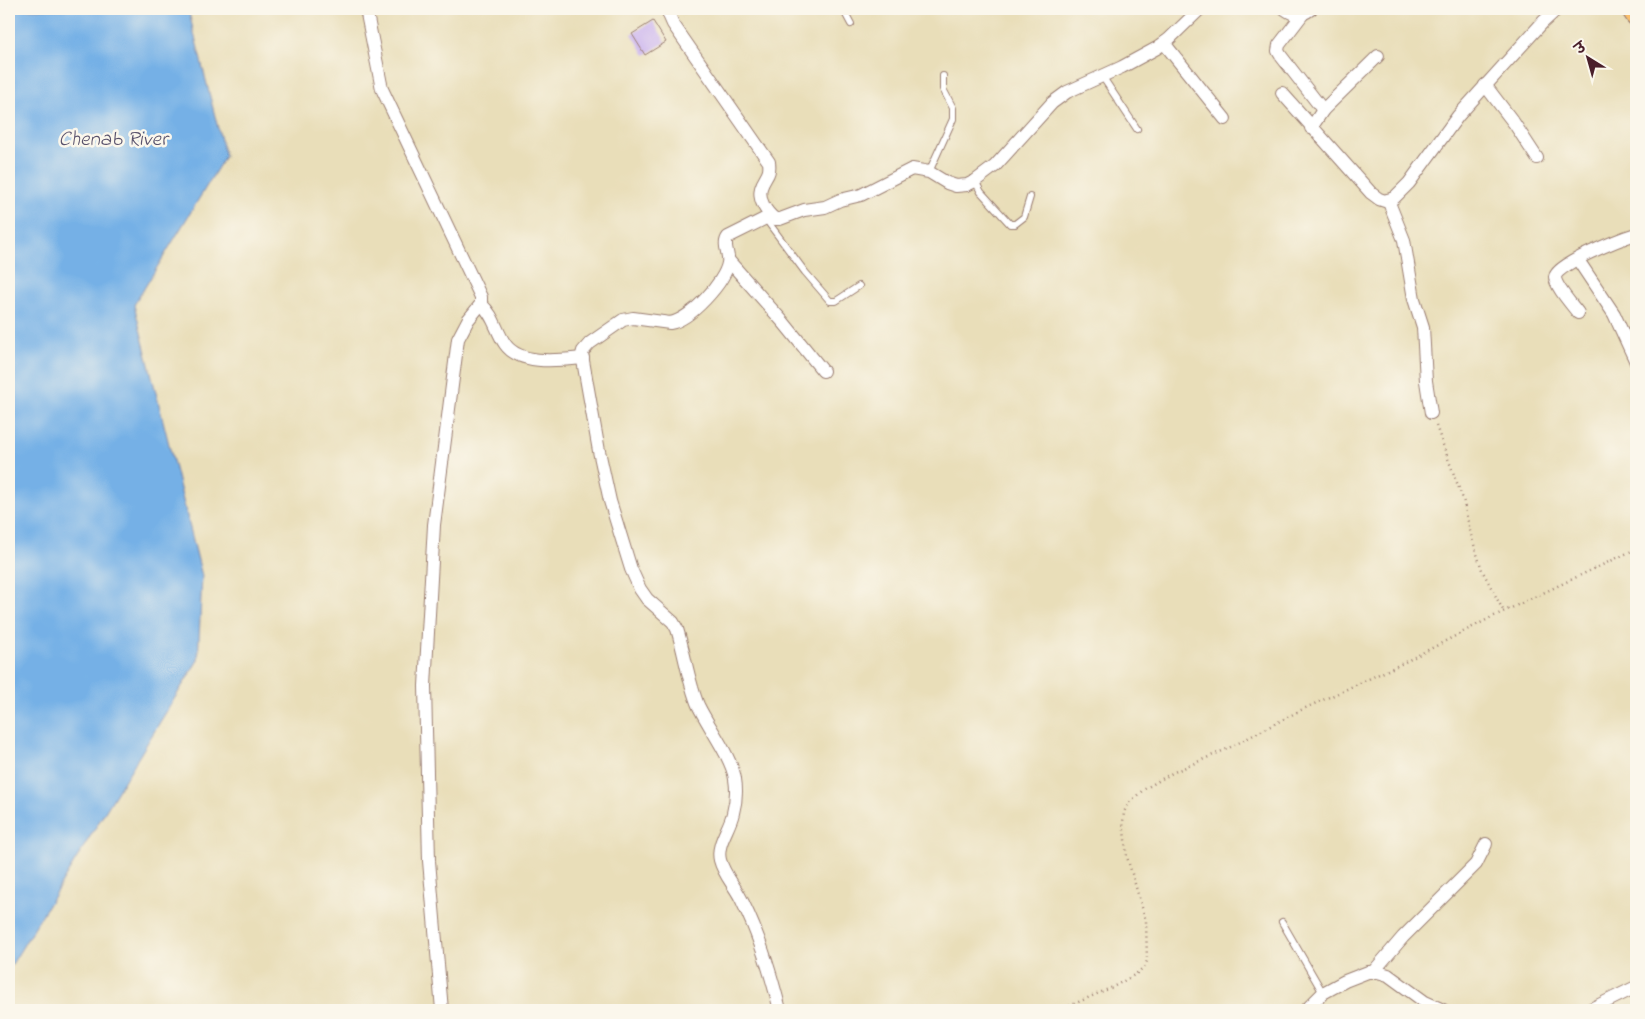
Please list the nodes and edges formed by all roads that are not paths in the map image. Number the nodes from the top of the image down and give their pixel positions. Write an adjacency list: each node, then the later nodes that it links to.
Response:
1 (366, 9): 31 (street)
2 (670, 9): 26 (street)
3 (843, 9): 10 (lane)
4 (1200, 9): 11 (street)
5 (1285, 9): 8 (street)
6 (1557, 9): 15 (street)
7 (1632, 9): 9 (highway)
8 (1306, 12): 17 (street)
9 (1636, 14)
10 (850, 24)
11 (1164, 43): 14 (street); 18 (street)
12 (1378, 56): 17 (street)
13 (943, 76): 22 (lane)
14 (1102, 76): 19 (lane); 23 (street)
15 (1485, 85): 21 (street); 25 (street)
16 (1282, 93): 20 (street)
17 (1323, 110): 20 (street)
18 (1225, 119)
19 (1137, 128)
20 (1311, 128): 25 (street)
21 (1537, 158)
22 (929, 172): 23 (street); 26 (street)
23 (975, 181): 24 (lane)
24 (1030, 197)
25 (1388, 200): 36 (street)
26 (767, 217): 29 (street); 30 (lane)
27 (1636, 234): 28 (street)
28 (1578, 260): 32 (street); 34 (street)
29 (729, 261): 33 (street); 35 (street)
30 (859, 286)
31 (481, 304): 33 (street); 42 (street)
32 (1578, 313)
33 (583, 358): 43 (street)
34 (1636, 362)
35 (823, 371)
36 (1431, 413)
37 (1486, 844): 39 (street)
38 (1282, 922): 41 (lane)
39 (1373, 972): 41 (street); 45 (street)
40 (1636, 987): 46 (street)
41 (1323, 993): 44 (street)
42 (442, 1010)
43 (780, 1010)
44 (1306, 1010)
45 (1443, 1010)
46 (1589, 1010)

